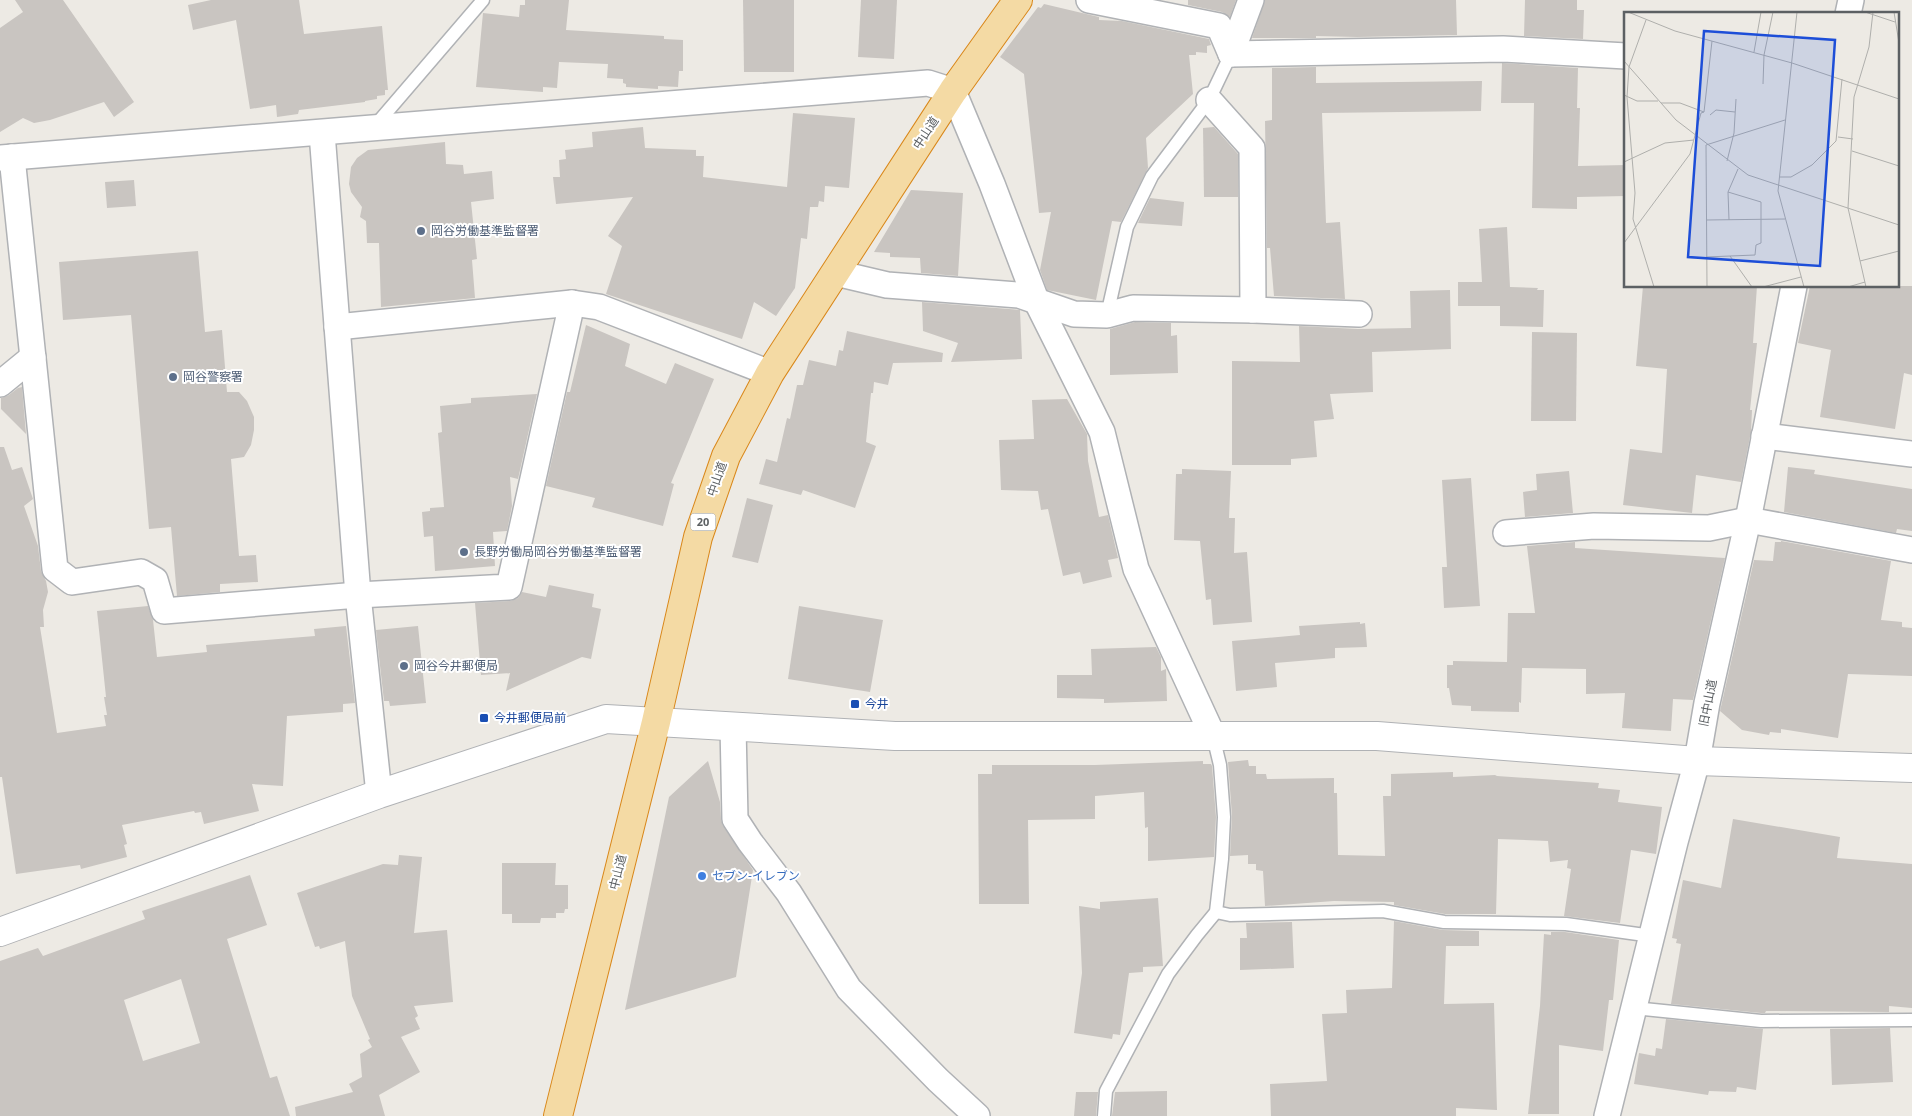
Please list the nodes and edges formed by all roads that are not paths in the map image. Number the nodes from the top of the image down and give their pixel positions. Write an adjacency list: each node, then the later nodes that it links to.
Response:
1 (483, 0): 9 (lane)
2 (1018, 0): 7 (highway, 中山道 / 20)
3 (1088, 0): 5 (street)
4 (1250, 0): 5 (street)
5 (1231, 54): 6 (street); 8 (lane)
6 (1624, 56)
7 (953, 91): 9 (street); 12 (highway, 中山道 / 20); 14 (street)
8 (1209, 100): 16 (street); 17 (lane)
9 (374, 127): 10 (street)
10 (322, 133): 11 (street); 19 (street)
11 (6, 158): 20 (street)
12 (836, 273): 14 (street); 21 (highway, 中山道 / 20)
13 (1794, 288): 23 (street, 旧中山道)
14 (1036, 300): 17 (street); 31 (street)
15 (572, 303): 19 (street); 21 (street); 28 (street)
16 (1253, 310): 17 (street); 18 (street)
17 (1107, 314)
18 (1359, 314)
19 (337, 327): 28 (street)
20 (33, 357): 22 (street); 28 (street)
21 (770, 373): 29 (highway, 中山道 / 20)
22 (0, 384)
23 (1764, 436): 24 (street); 25 (street, 旧中山道)
24 (1912, 454)
25 (1748, 520): 26 (street); 27 (street); 32 (street, 旧中山道)
26 (1506, 533)
27 (1912, 550)
28 (358, 595): 34 (street)
29 (656, 722): 30 (street); 34 (street); 40 (highway, 中山道 / 20)
30 (733, 726): 31 (street); 41 (street)
31 (1213, 736): 32 (street); 35 (lane)
32 (1697, 761): 33 (street); 37 (street, 旧中山道)
33 (1912, 768)
34 (378, 794): 36 (street)
35 (1216, 912): 37 (lane); 42 (lane)
36 (0, 932)
37 (1652, 936): 38 (street, 旧中山道)
38 (1634, 1008): 39 (lane); 43 (street, 旧中山道)
39 (1912, 1020)
40 (558, 1116)
41 (977, 1116)
42 (1104, 1116)
43 (1607, 1116)

